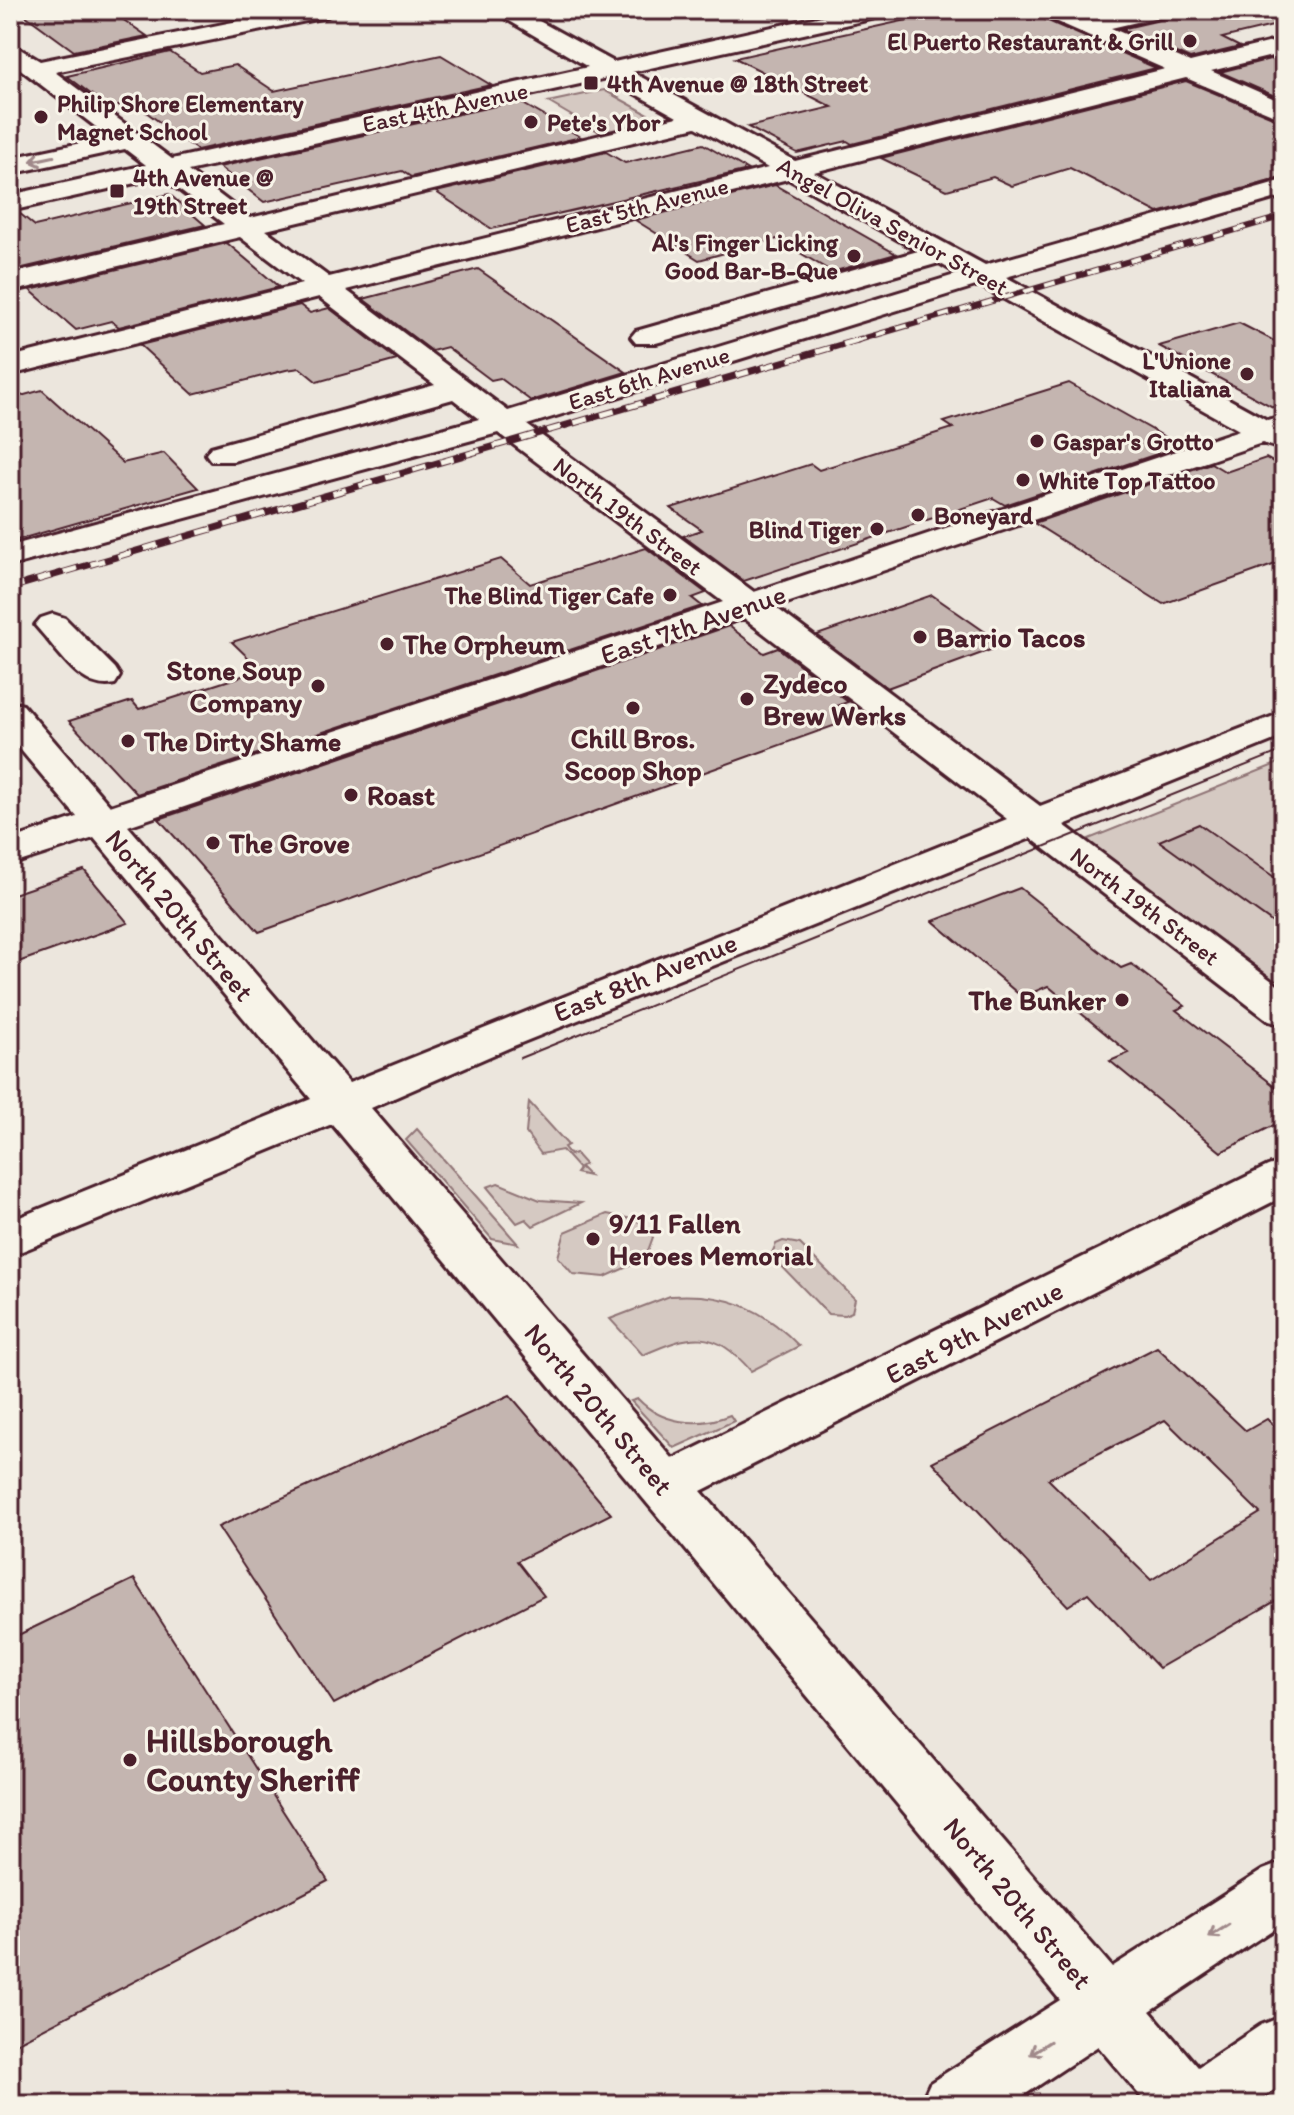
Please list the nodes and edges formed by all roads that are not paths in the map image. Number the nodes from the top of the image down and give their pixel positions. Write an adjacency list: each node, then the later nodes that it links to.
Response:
1 (502, 10): 12 (street, Angel Oliva Senior Street)
2 (880, 10): 12 (street, East 4th Avenue)
3 (1050, 10): 6 (street)
4 (1159, 10): 6 (street)
5 (313, 11): 10 (street)
6 (1088, 26): 13 (street)
7 (85, 38): 10 (street)
8 (10, 50): 11 (street, North 19th Street)
9 (1279, 50): 13 (street, East 5th Avenue)
10 (109, 54): 11 (street)
11 (35, 69): 16 (street, North 19th Street)
12 (611, 70): 15 (street, Angel Oliva Senior Street); 18 (street, East 4th Avenue)
13 (1190, 71): 14 (street); 19 (street, East 5th Avenue)
14 (1284, 112)
15 (700, 119): 19 (street, Angel Oliva Senior Street); 22 (street)
16 (129, 140): 17 (street, one-way to 17); 18 (street, North 19th Street)
17 (10, 166)
18 (166, 168): 21 (street, East 4th Avenue); 22 (street, North 19th Street)
19 (790, 169): 23 (street, Angel Oliva Senior Street); 26 (street, East 5th Avenue)
20 (1284, 188): 24 (street, East 6th Avenue)
21 (10, 203)
22 (244, 227): 25 (street); 26 (street, North 19th Street)
23 (942, 253): 24 (street, Angel Oliva Senior Street); 27 (street)
24 (983, 276): 30 (street, East 6th Avenue); 31 (street, Angel Oliva Senior Street)
25 (10, 283)
26 (324, 287): 28 (street, East 5th Avenue); 29 (street, North 19th Street)
27 (646, 337)
28 (10, 366)
29 (458, 388): 30 (street, North 19th Street); 32 (street)
30 (503, 422): 33 (street, East 6th Avenue); 34 (street, North 19th Street)
31 (1278, 433): 34 (street, East 7th Avenue)
32 (222, 454)
33 (10, 556)
34 (747, 606): 39 (street, East 7th Avenue); 40 (street, North 19th Street)
35 (53, 625): 36 (street)
36 (102, 676)
37 (10, 713): 39 (street, North 20th Street)
38 (1284, 723): 40 (street, East 8th Avenue)
39 (102, 822): 41 (street, East 7th Avenue); 43 (street, North 20th Street)
40 (1034, 822): 42 (street, North 19th Street); 43 (street, East 8th Avenue)
41 (10, 853)
42 (1284, 1011)
43 (341, 1104): 45 (street, East 8th Avenue); 46 (street, North 20th Street)
44 (1284, 1177): 46 (street, East 9th Avenue)
45 (10, 1239)
46 (665, 1486): 48 (street, North 20th Street)
47 (1284, 1889): 48 (street, one-way to 48)
48 (1105, 2006): 50 (street, one-way to 50); 51 (street, North 20th Street)
49 (1284, 2046): 52 (street)
50 (953, 2105)
51 (1189, 2105)
52 (1198, 2105)

